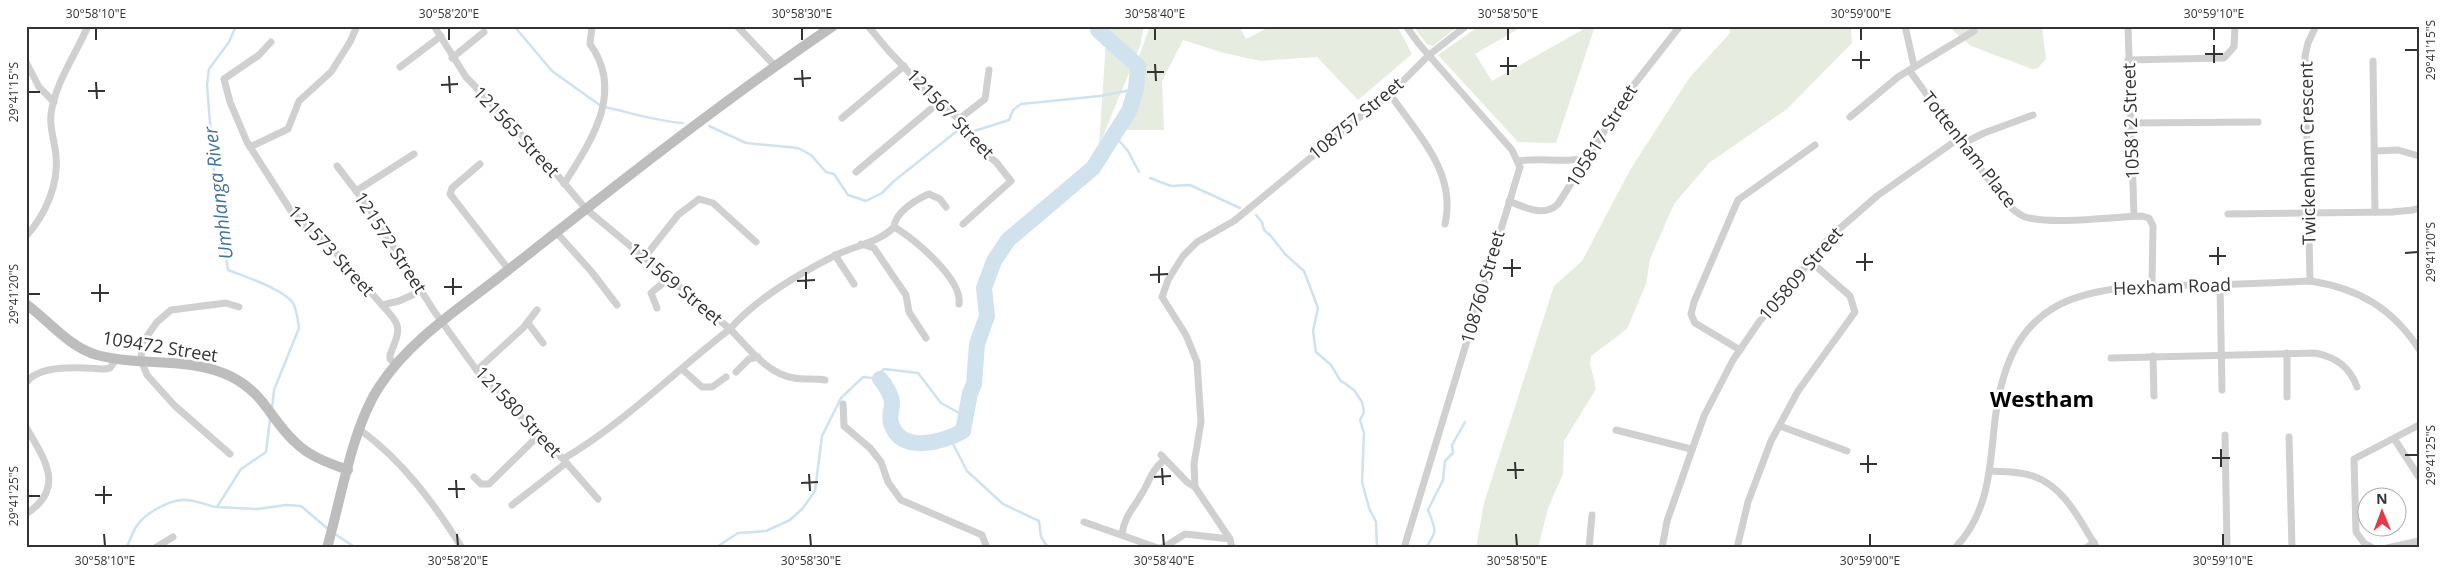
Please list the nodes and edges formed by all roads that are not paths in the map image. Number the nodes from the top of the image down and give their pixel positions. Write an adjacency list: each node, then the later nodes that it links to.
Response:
1 (88, 26): 30 (street)
2 (357, 26): 40 (street)
3 (434, 26): 17 (street, 121565 Street)
4 (592, 26): 49 (street)
5 (737, 26): 24 (street)
6 (833, 26): 24 (street)
7 (868, 26): 25 (street, 121567 Street)
8 (1406, 26): 19 (street)
9 (1466, 26): 19 (street, 108757 Street)
10 (1680, 26): 44 (street, 105817 Street)
11 (1906, 26): 27 (street)
12 (2128, 26): 21 (street, 105812 Street)
13 (2235, 26): 21 (street)
14 (2316, 26): 56 (street, Twickenham Crescent)
15 (1974, 31): 27 (street)
16 (484, 32): 20 (street)
17 (441, 36): 20 (street, 121565 Street); 26 (street)
18 (271, 42): 40 (street, 121573 Street)
19 (1429, 55): 29 (street, 108757 Street); 45 (street)
20 (452, 58): 49 (street, 121565 Street)
21 (2128, 60): 37 (street, 105812 Street)
22 (2373, 61): 41 (street)
23 (26, 62): 30 (street)
24 (775, 66): 54 (street)
25 (904, 66): 31 (street, 121567 Street); 34 (street)
26 (400, 67)
27 (1911, 68): 33 (street); 38 (street, Tottenham Place)
28 (989, 70): 35 (street)
29 (1390, 94): 60 (street); 127 (street, 108757 Street)
30 (54, 102): 63 (street)
31 (938, 102): 35 (street, 121567 Street); 48 (street)
32 (2033, 115): 38 (street, 105809 Street)
33 (1850, 117)
34 (842, 118)
35 (959, 119): 59 (street, 121567 Street)
36 (2258, 122): 37 (street)
37 (2130, 123): 58 (street, 105812 Street)
38 (1960, 142): 58 (street, Tottenham Place); 68 (street, 105809 Street)
39 (1814, 145): 90 (street)
40 (250, 147): 78 (street, 121573 Street)
41 (2375, 150): 43 (street); 55 (street)
42 (414, 154): 50 (street)
43 (2419, 156)
44 (1588, 157): 45 (street); 51 (street, 105817 Street)
45 (1519, 161): 51 (street, 108760 Street)
46 (480, 164): 69 (street)
47 (337, 166): 50 (street, 121572 Street)
48 (856, 172)
49 (564, 184): 54 (street, 121565 Street)
50 (356, 191): 75 (street, 121572 Street)
51 (1509, 201): 144 (street, 108760 Street)
52 (946, 207): 61 (street)
53 (2419, 208): 55 (street)
54 (586, 209): 62 (street); 67 (street, 121569 Street)
55 (2375, 212): 56 (street)
56 (2309, 213): 57 (street); 71 (street, Twickenham Crescent)
57 (2228, 214)
58 (2134, 216): 73 (street)
59 (963, 224)
60 (1445, 224)
61 (894, 227): 65 (street, 121569 Street); 77 (street)
62 (556, 232): 69 (street); 79 (street)
63 (26, 236)
64 (756, 242): 67 (street)
65 (860, 244): 66 (street, 121569 Street); 87 (street)
66 (835, 255): 72 (street); 85 (street, 121569 Street)
67 (644, 258): 70 (street, 121569 Street)
68 (1809, 260): 90 (street, 105809 Street); 111 (street)
69 (509, 270): 83 (street)
70 (669, 278): 81 (street); 85 (street, 121569 Street)
71 (2310, 281): 74 (street, Hexham Road); 86 (street, Hexham Road)
72 (854, 284)
73 (2152, 285): 74 (street, Hexham Road); 124 (street, Hexham Road)
74 (2220, 285): 92 (street)
75 (421, 291): 78 (street, 121573 Street); 83 (street, 121572 Street)
76 (26, 304): 95 (street, 109472 Street)
77 (958, 304)
78 (382, 305): 98 (street)
79 (617, 305)
80 (239, 307): 97 (street)
81 (657, 308)
82 (537, 310): 84 (street)
83 (442, 322): 98 (street); 100 (street, 121580 Street)
84 (528, 323): 88 (street); 100 (street)
85 (730, 329): 94 (street); 99 (street)
86 (2416, 337): 89 (street, Hexham Road)
87 (926, 338)
88 (543, 343)
89 (2419, 349)
90 (1740, 350): 119 (street, 105809 Street)
91 (2287, 353): 92 (street); 105 (street); 108 (street)
92 (2221, 354): 93 (street); 106 (street)
93 (2154, 356): 96 (street); 107 (street)
94 (758, 357): 101 (street); 103 (street)
95 (117, 358): 97 (street, 109472 Street); 104 (street)
96 (2111, 358)
97 (141, 360): 121 (street); 123 (street, 109472 Street)
98 (395, 364): 113 (street)
99 (682, 369): 102 (street); 122 (street)
100 (477, 370): 116 (street, 121580 Street)
101 (736, 372)
102 (726, 377)
103 (825, 380)
104 (26, 384)
105 (2357, 387)
106 (2222, 390)
107 (2154, 396)
108 (2288, 397)
109 (843, 404): 141 (street)
110 (2419, 425): 118 (street)
111 (1780, 426): 120 (street); 147 (street)
112 (26, 427): 130 (street)
113 (359, 429): 123 (street); 140 (street)
114 (1616, 430): 119 (street)
115 (2225, 435): 150 (street)
116 (538, 436): 122 (street, 121580 Street); 125 (street)
117 (2290, 438): 151 (street)
118 (2395, 440): 126 (street); 152 (street)
119 (1690, 449): 146 (street, 105809 Street)
120 (1847, 451)
121 (230, 454)
122 (564, 461): 128 (street, 121580 Street); 129 (street)
123 (348, 470): 139 (street)
124 (1990, 471): 137 (street); 148 (street, Hexham Road)
125 (474, 477)
126 (2419, 478)
127 (1195, 486): 133 (street); 135 (street)
128 (598, 499)
129 (512, 506)
130 (26, 514)
131 (1592, 515): 145 (street)
132 (1084, 522): 133 (street)
133 (1122, 534): 142 (street)
134 (173, 537): 138 (street)
135 (1230, 539): 142 (street); 143 (street)
136 (2419, 541): 153 (street)
137 (2095, 545): 149 (street)
138 (155, 548)
139 (327, 548)
140 (462, 548)
141 (987, 548)
142 (1159, 548)
143 (1232, 548)
144 (1404, 548)
145 (1589, 548)
146 (1662, 548)
147 (1737, 548)
148 (1954, 548)
149 (2086, 548)
150 (2227, 548)
151 (2292, 548)
152 (2373, 548)
153 (2387, 548)

